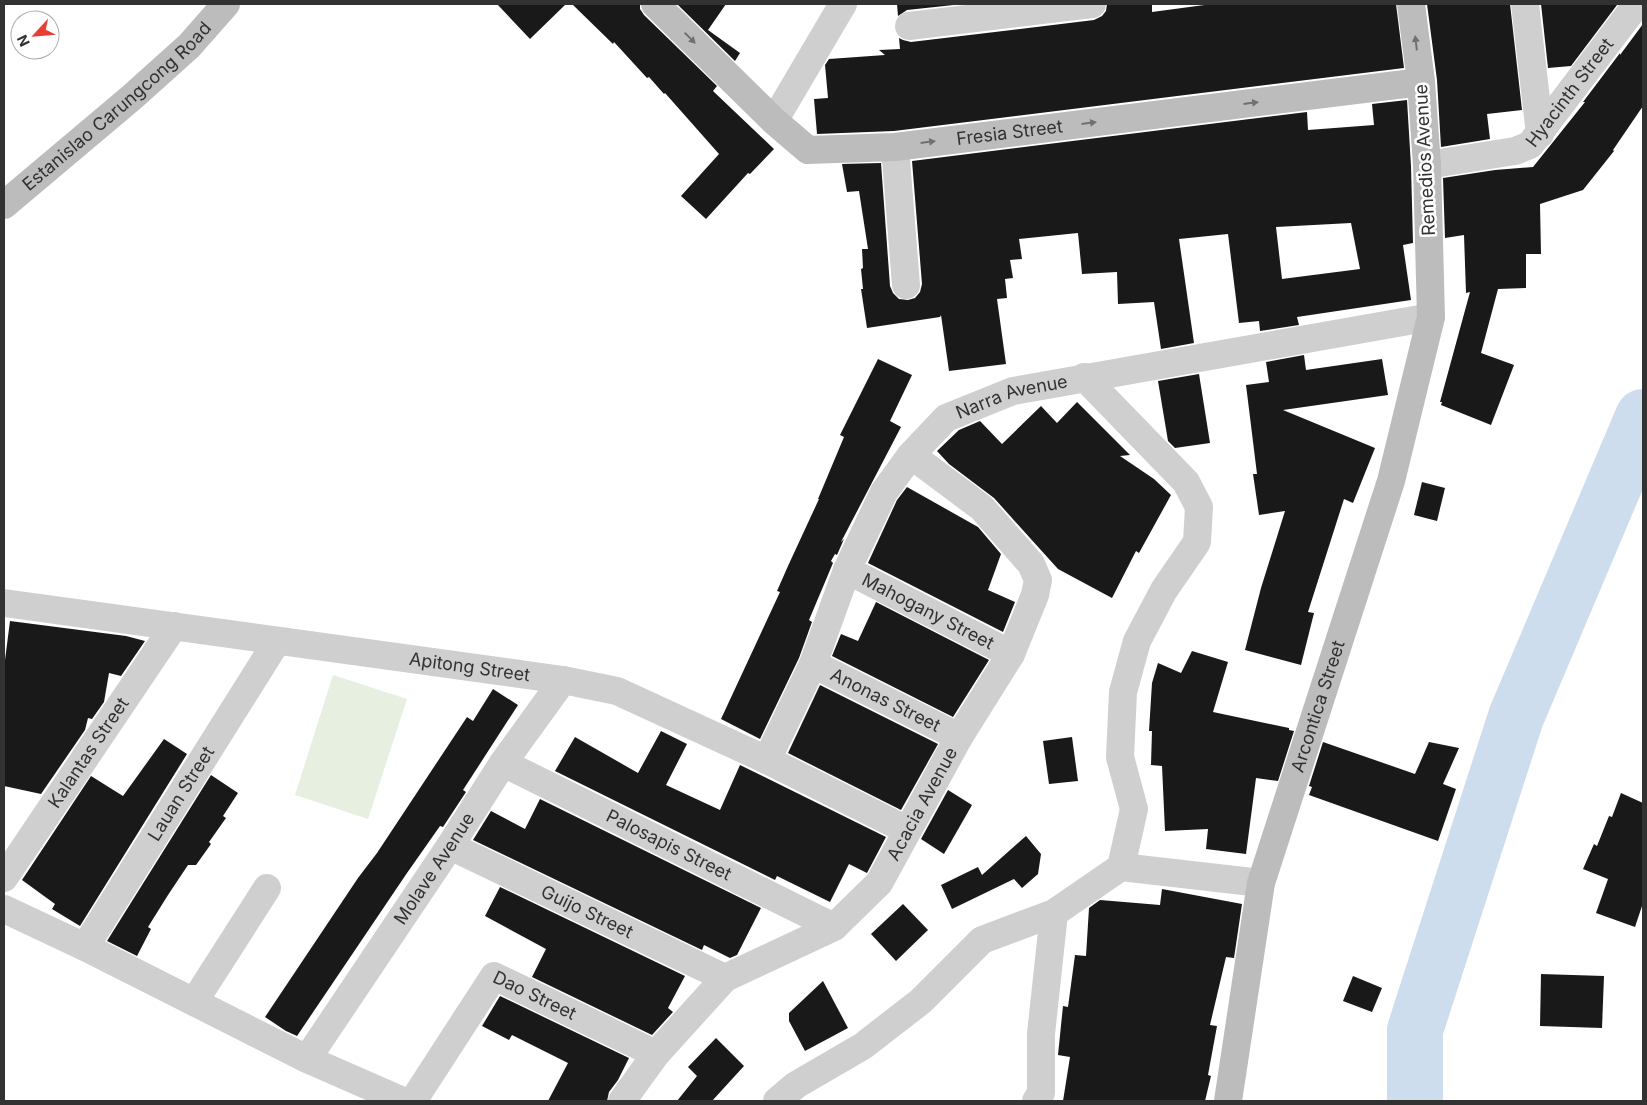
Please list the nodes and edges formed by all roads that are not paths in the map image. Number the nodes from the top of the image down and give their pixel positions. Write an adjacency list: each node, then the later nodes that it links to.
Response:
1 (226, 4): 14 (street, Estanislao Carungcong Road)
2 (655, 4): 10 (street, Fresia Street, one-way to 10)
3 (843, 4): 10 (street)
4 (1092, 4): 8 (street)
5 (1411, 4): 9 (street, Remedios Avenue, one-way to 5)
6 (1525, 4): 11 (street)
7 (1637, 4): 11 (street, Hyacinth Street)
8 (909, 26)
9 (1421, 82): 12 (street, Fresia Street, one-way to 9); 13 (street, Remedios Avenue)
10 (774, 121): 12 (street, Fresia Street)
11 (1540, 134): 13 (street, Hyacinth Street)
12 (895, 146): 15 (street)
13 (1427, 165): 16 (street, Remedios Avenue)
14 (4, 205)
15 (906, 285)
16 (1432, 317): 17 (street, Narra Avenue); 33 (street, Arcontica Street)
17 (1084, 377): 18 (street, Narra Avenue); 31 (street)
18 (910, 455): 19 (street, Narra Avenue); 23 (street, Acacia Avenue)
19 (847, 570): 23 (street, Mahogany Street); 24 (street, Narra Avenue)
20 (4, 603): 21 (street, Apitong Street)
21 (174, 626): 22 (street, Apitong Street); 32 (street, Kalantas Street)
22 (277, 641): 25 (street, Apitong Street); 38 (street, Lauan Street)
23 (1011, 654): 26 (street, Acacia Avenue)
24 (813, 664): 26 (street, Anonas Street); 27 (street, Narra Avenue)
25 (563, 680): 27 (street, Apitong Street); 28 (street, Molave Avenue)
26 (958, 737): 29 (street, Acacia Avenue)
27 (766, 760): 29 (street, Apitong Street)
28 (503, 763): 30 (street, Molave Avenue); 37 (street, Palosapis Street)
29 (907, 830): 37 (street, Acacia Avenue)
30 (450, 846): 39 (street, Guijo Street); 42 (street, Molave Avenue)
31 (1121, 866): 33 (street); 36 (street)
32 (4, 878)
33 (1261, 883): 48 (street, Arcontica Street)
34 (267, 888): 40 (street)
35 (4, 909): 38 (street)
36 (1054, 913): 46 (street); 47 (street)
37 (834, 927): 39 (street, Acacia Avenue)
38 (85, 947): 40 (street)
39 (725, 978): 41 (street, Acacia Avenue)
40 (194, 1002): 42 (street)
41 (656, 1054): 44 (street, Dao Street); 45 (street, Acacia Avenue)
42 (307, 1060): 43 (street)
43 (403, 1101)
44 (413, 1101)
45 (622, 1101)
46 (777, 1101)
47 (1036, 1101)
48 (1228, 1101)

